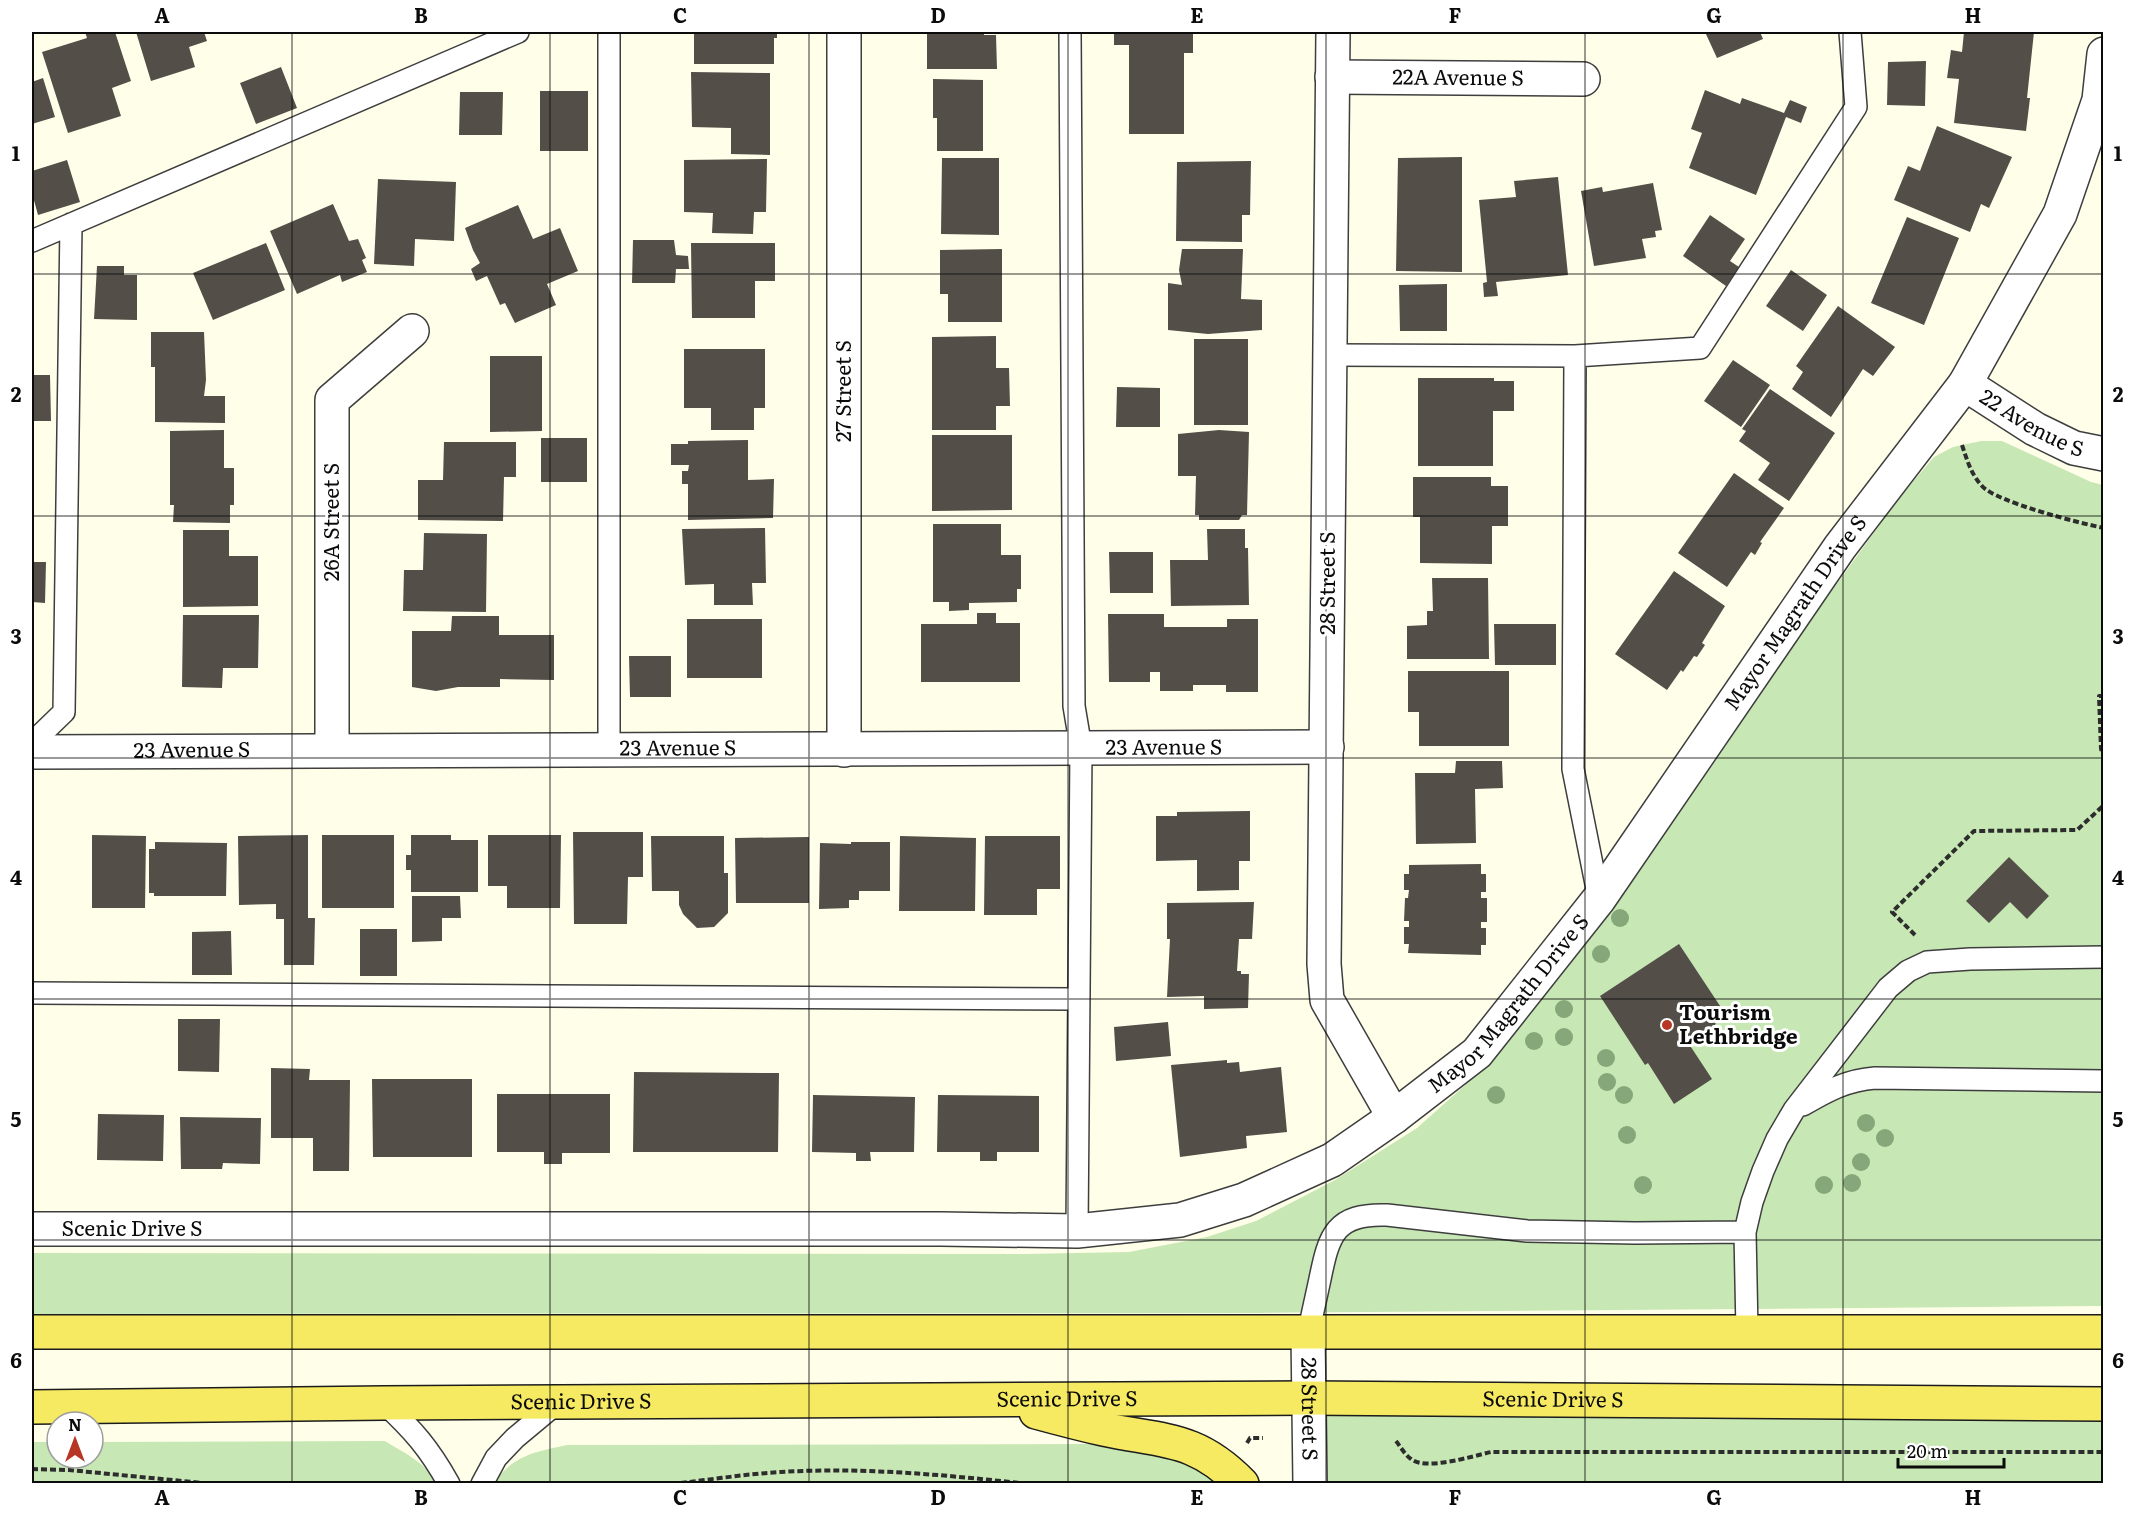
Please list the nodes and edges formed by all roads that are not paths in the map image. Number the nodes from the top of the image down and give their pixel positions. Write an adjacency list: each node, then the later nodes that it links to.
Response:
1 (518, 32): 10 (lane)
2 (609, 32): 21 (lane)
3 (844, 32): 22 (street, 27 Street S)
4 (1070, 32): 20 (lane)
5 (1333, 32): 8 (street, 28 Street S)
6 (1850, 32): 14 (lane)
7 (2103, 54): 15 (street, Mayor Magrath Drive S)
8 (1332, 77): 9 (street, 22A Avenue S); 13 (street, 28 Street S)
9 (1583, 79)
10 (71, 224): 11 (lane); 17 (lane)
11 (32, 241)
12 (412, 331): 19 (street, 26A Street S)
13 (1330, 355): 14 (lane); 18 (street, 28 Street S)
14 (1575, 356): 24 (lane)
15 (1965, 384): 16 (street, 22 Avenue S); 24 (street, Mayor Magrath Drive S)
16 (2103, 454)
17 (32, 742)
18 (1327, 747): 20 (street, 23 Avenue S); 30 (street, 28 Street S)
19 (332, 748): 21 (street, 23 Avenue S); 23 (street, 23 Avenue S)
20 (1081, 748): 22 (street, 23 Avenue S); 27 (lane)
21 (609, 749): 22 (street, 23 Avenue S)
22 (844, 750)
23 (32, 752)
24 (1599, 899): 30 (street, Mayor Magrath Drive S)
25 (2103, 957): 29 (lane)
26 (32, 993): 27 (lane)
27 (1078, 999): 32 (lane)
28 (2103, 1081): 29 (lane)
29 (1794, 1110): 33 (lane)
30 (1394, 1117): 32 (street, Scenic Drive S)
31 (32, 1229): 32 (street, Scenic Drive S)
32 (1077, 1231)
33 (1745, 1232): 34 (lane); 37 (lane)
34 (1747, 1331): 36 (main road); 37 (main road)
35 (32, 1332): 37 (main road)
36 (2103, 1332)
37 (1308, 1334): 38 (street, 28 Street S)
38 (1308, 1398): 39 (main road, Scenic Drive S); 42 (main road, Scenic Drive S); 49 (street, 28 Street S)
39 (991, 1400): 41 (main road, Scenic Drive S); 48 (main road)
40 (384, 1403): 41 (main road, Scenic Drive S); 44 (main road, Scenic Drive S); 46 (lane)
41 (557, 1403): 47 (lane)
42 (2054, 1404): 43 (main road, Scenic Drive S); 45 (main road)
43 (2103, 1404)
44 (32, 1407)
45 (2103, 1409)
46 (449, 1484)
47 (482, 1484)
48 (1242, 1484)
49 (1310, 1484)

